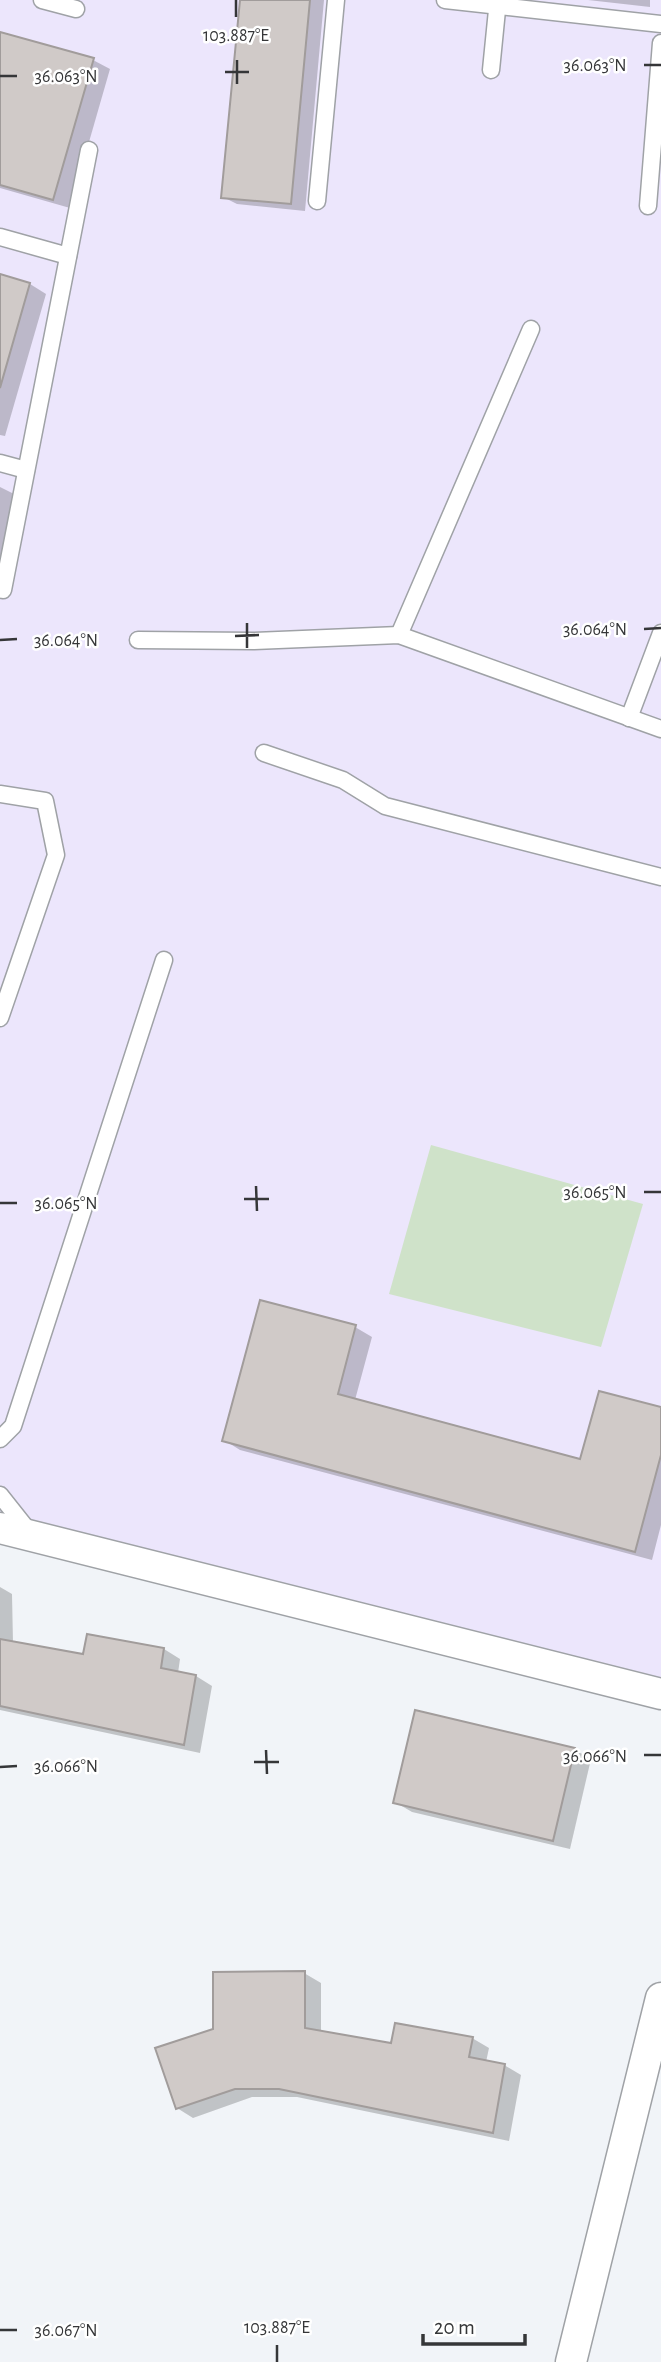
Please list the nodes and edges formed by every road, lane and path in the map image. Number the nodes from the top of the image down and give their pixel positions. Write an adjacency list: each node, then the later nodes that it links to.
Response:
1 (42, 0): 5 (lane)
2 (336, 0): 10 (lane)
3 (444, 0): 4 (lane)
4 (497, 3): 6 (lane); 8 (lane)
5 (76, 9)
6 (661, 24)
7 (661, 43): 11 (lane)
8 (491, 69)
9 (89, 150): 13 (lane)
10 (317, 201)
11 (648, 206)
12 (0, 237): 13 (lane)
13 (68, 256): 16 (lane)
14 (531, 328): 19 (lane)
15 (0, 463): 16 (lane)
16 (26, 470): 17 (lane)
17 (3, 590)
18 (661, 633): 21 (lane)
19 (399, 635): 20 (lane); 21 (lane)
20 (138, 640)
21 (629, 718): 22 (lane)
22 (661, 729)
23 (264, 754): 25 (lane)
24 (0, 794): 27 (lane)
25 (661, 877)
26 (164, 960): 28 (lane)
27 (0, 1018)
28 (0, 1439)
29 (0, 1495): 31 (lane)
30 (0, 1528): 31 (street)
31 (33, 1536): 32 (street)
32 (661, 1694)
33 (661, 1998): 34 (street)
34 (571, 2362)

